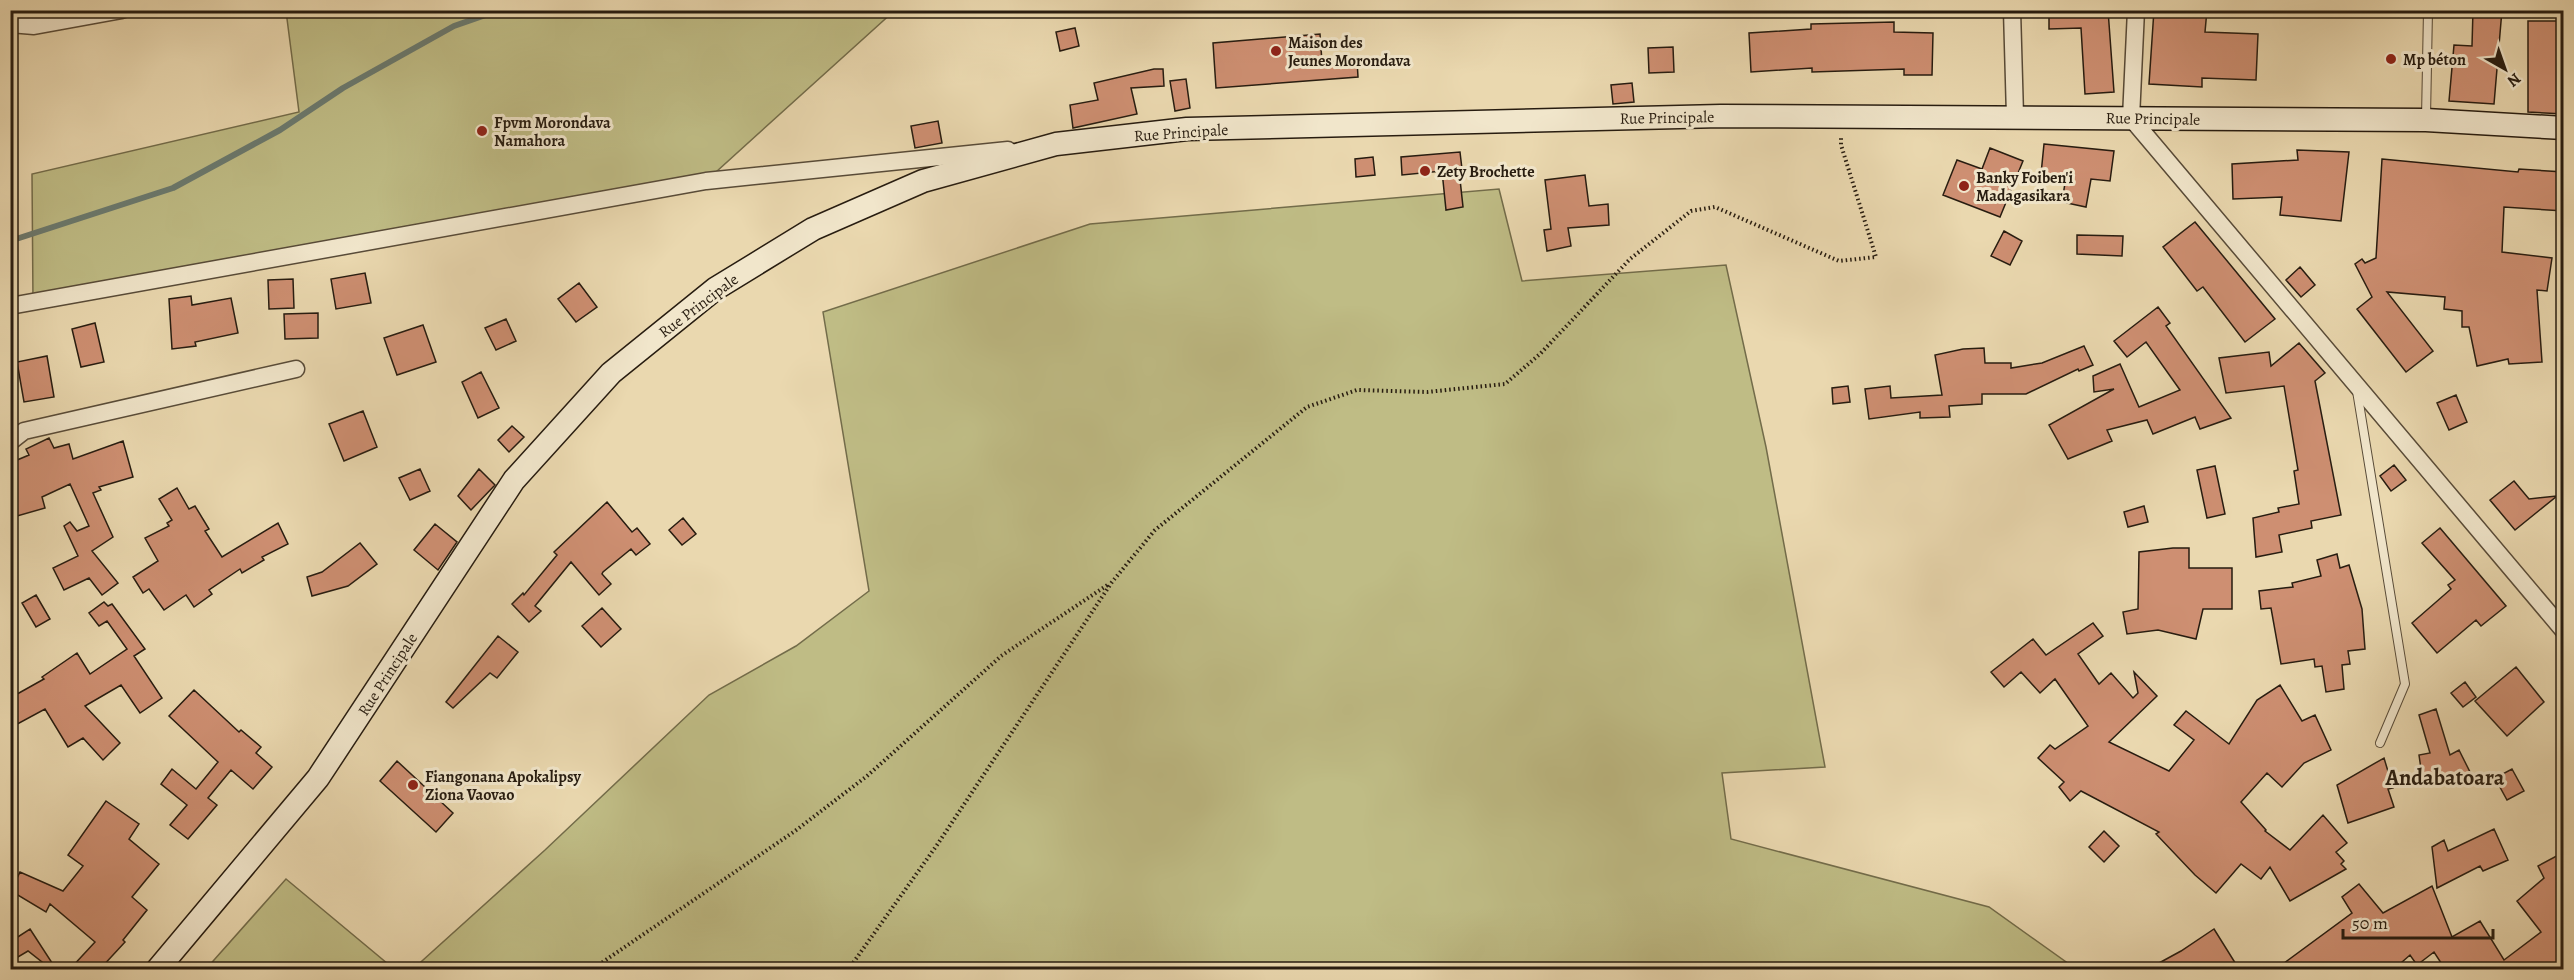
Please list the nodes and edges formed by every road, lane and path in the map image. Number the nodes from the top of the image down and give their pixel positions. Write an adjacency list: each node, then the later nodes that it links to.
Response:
1 (122, 10): 5 (street)
2 (2012, 10): 7 (street)
3 (2136, 10): 8 (street)
4 (2428, 10): 9 (lane)
5 (10, 24)
6 (1840, 116): 7 (main road, Rue Principale); 11 (main road, Rue Principale); 16 (path)
7 (2015, 116): 8 (main road, Rue Principale)
8 (2131, 118): 9 (main road, Rue Principale); 14 (street)
9 (2426, 120): 10 (main road, Rue Principale)
10 (2564, 128)
11 (1056, 144): 12 (street); 19 (main road, Rue Principale)
12 (10, 306)
13 (296, 369): 15 (street)
14 (2356, 385): 17 (street); 18 (lane)
15 (10, 442)
16 (1112, 582): 20 (path); 21 (path)
17 (2564, 631)
18 (2380, 743)
19 (158, 969)
20 (591, 969)
21 (848, 969)

